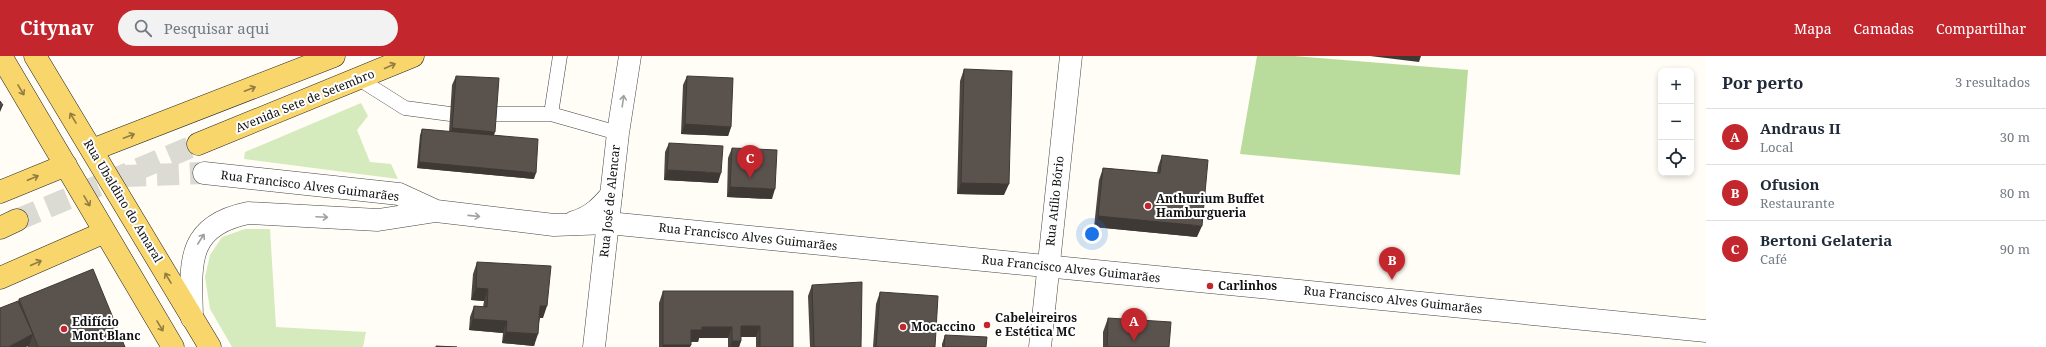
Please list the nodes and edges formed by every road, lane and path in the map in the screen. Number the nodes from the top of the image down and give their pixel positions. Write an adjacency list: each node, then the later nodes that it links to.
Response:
1 (1, 56): 13 (main road, one-way to 13)
2 (334, 56): 12 (main road, one-way to 2)
3 (413, 56): 8 (main road, Avenida Sete de Setembro, one-way to 3)
4 (560, 56): 9 (lane)
5 (630, 56): 10 (street, Rua José de Alencar, one-way to 5)
6 (1071, 56): 21 (street, Rua Atílio Bório)
7 (37, 57): 12 (main road, Rua Ubaldino do Amaral, one-way to 7)
8 (359, 79): 9 (lane); 11 (main road, Avenida Sete de Setembro)
9 (551, 114): 10 (lane)
10 (618, 133): 16 (street, Rua José de Alencar)
11 (198, 144)
12 (92, 150): 23 (main road, Rua Ubaldino do Amaral, one-way to 12)
13 (66, 165): 15 (main road, one-way to 13); 20 (main road, one-way to 20)
14 (204, 173): 17 (street, Rua Francisco Alves Guimarães)
15 (0, 192)
16 (611, 196): 18 (street, Rua José de Alencar); 19 (street)
17 (436, 212): 19 (street, Rua Francisco Alves Guimarães, one-way to 19); 23 (street, Rua Francisco Alves Guimarães, one-way to 17)
18 (608, 223): 19 (street, Rua Francisco Alves Guimarães); 21 (street, Rua Francisco Alves Guimarães); 27 (street, Rua José de Alencar)
19 (554, 225)
20 (105, 232): 22 (main road, one-way to 20); 25 (main road, one-way to 25)
21 (1049, 266): 24 (street, Rua Francisco Alves Guimarães); 28 (street, Rua Atílio Bório)
22 (0, 278)
23 (192, 318): 26 (main road, Rua Ubaldino do Amaral)
24 (1706, 331)
25 (173, 347)
26 (210, 347)
27 (594, 347)
28 (1040, 347)

